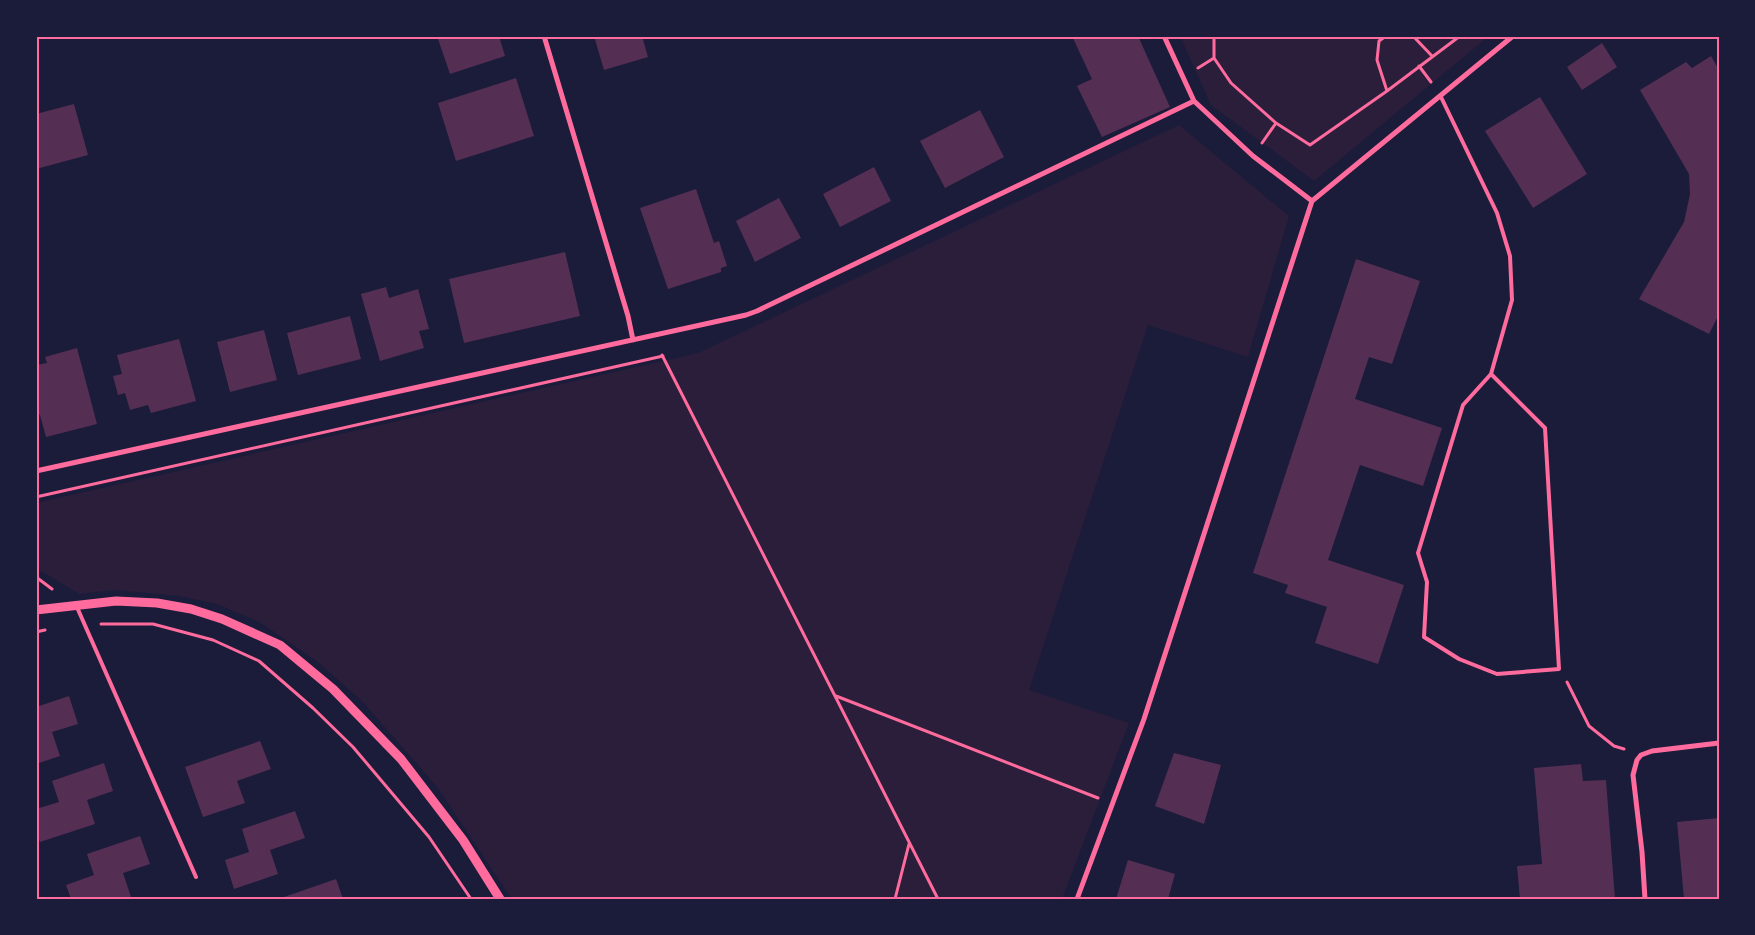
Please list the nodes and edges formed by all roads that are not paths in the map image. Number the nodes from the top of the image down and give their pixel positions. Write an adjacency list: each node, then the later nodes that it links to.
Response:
1 (544, 36): 7 (street)
2 (1164, 36): 5 (street)
3 (1513, 36): 4 (street)
4 (1441, 96): 6 (street); 8 (lane)
5 (1194, 101): 6 (street); 7 (street)
6 (1312, 201): 15 (street)
7 (633, 340): 9 (street)
8 (1491, 374): 8 (lane)
9 (36, 471)
10 (76, 606): 11 (street); 13 (lane); 14 (street)
11 (36, 610)
12 (1719, 743): 16 (street)
13 (196, 877)
14 (500, 899)
15 (1078, 899)
16 (1645, 899)

